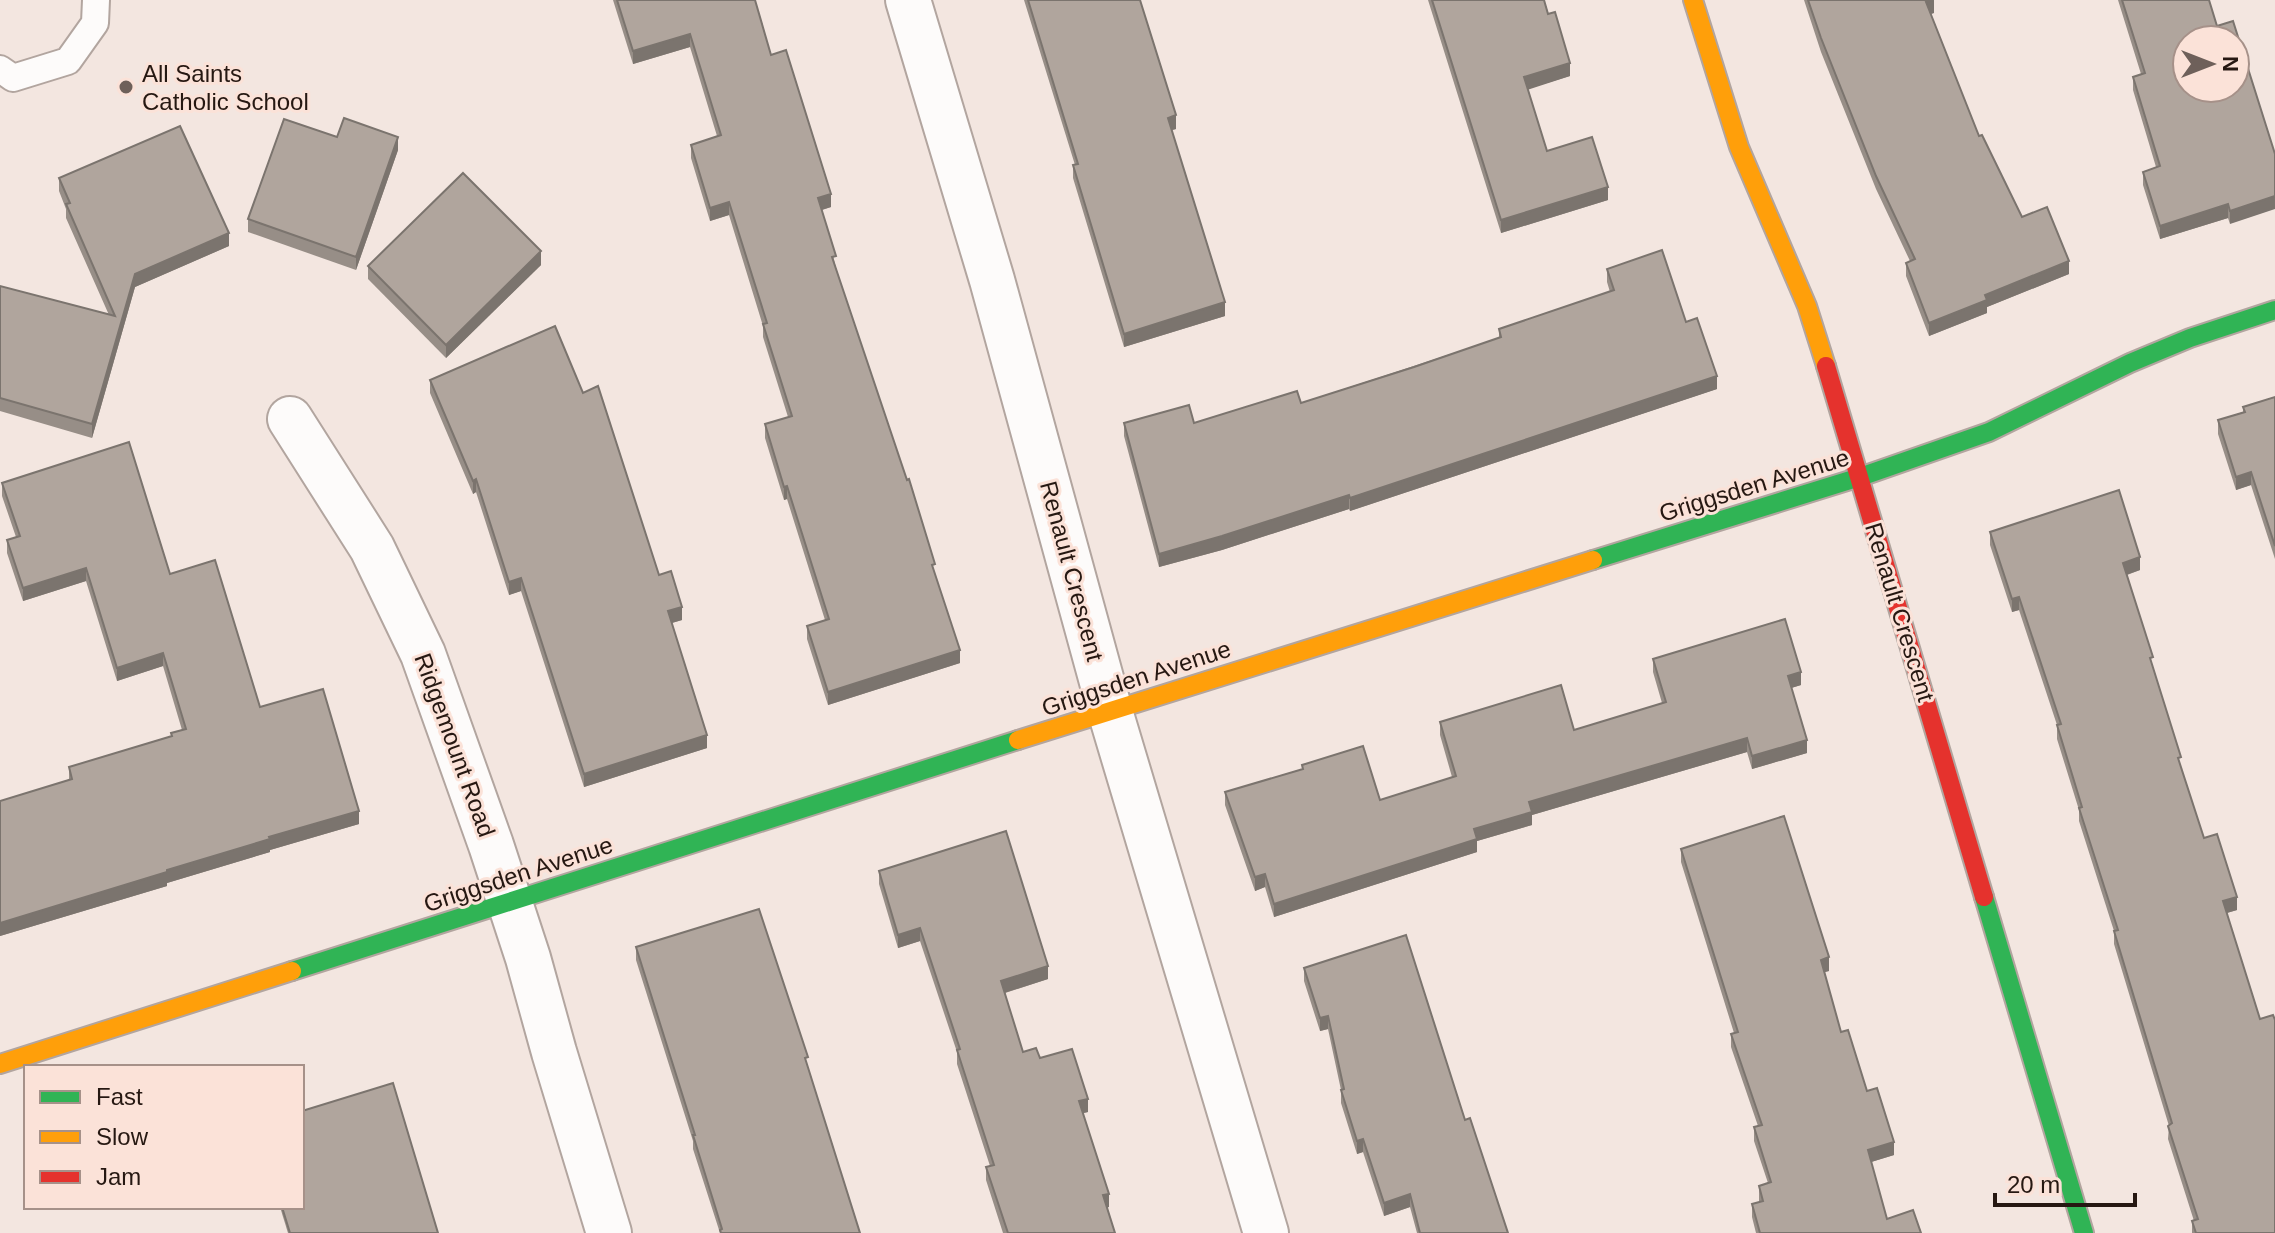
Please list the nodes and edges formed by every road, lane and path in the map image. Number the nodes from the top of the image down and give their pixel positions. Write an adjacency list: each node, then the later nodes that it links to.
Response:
1 (96, 0): 4 (lane)
2 (908, 0): 8 (street, Renault Crescent)
3 (1693, 0): 7 (street, Renault Crescent)
4 (0, 69)
5 (2275, 310): 7 (street, Griggsden Avenue)
6 (290, 419): 9 (street, Ridgemount Road)
7 (1860, 477): 8 (street, Griggsden Avenue); 13 (street, Renault Crescent)
8 (1110, 711): 9 (street, Griggsden Avenue); 12 (street, Renault Crescent)
9 (509, 902): 10 (street, Griggsden Avenue); 11 (street, Ridgemount Road)
10 (0, 1064)
11 (609, 1233)
12 (1266, 1233)
13 (2084, 1233)

